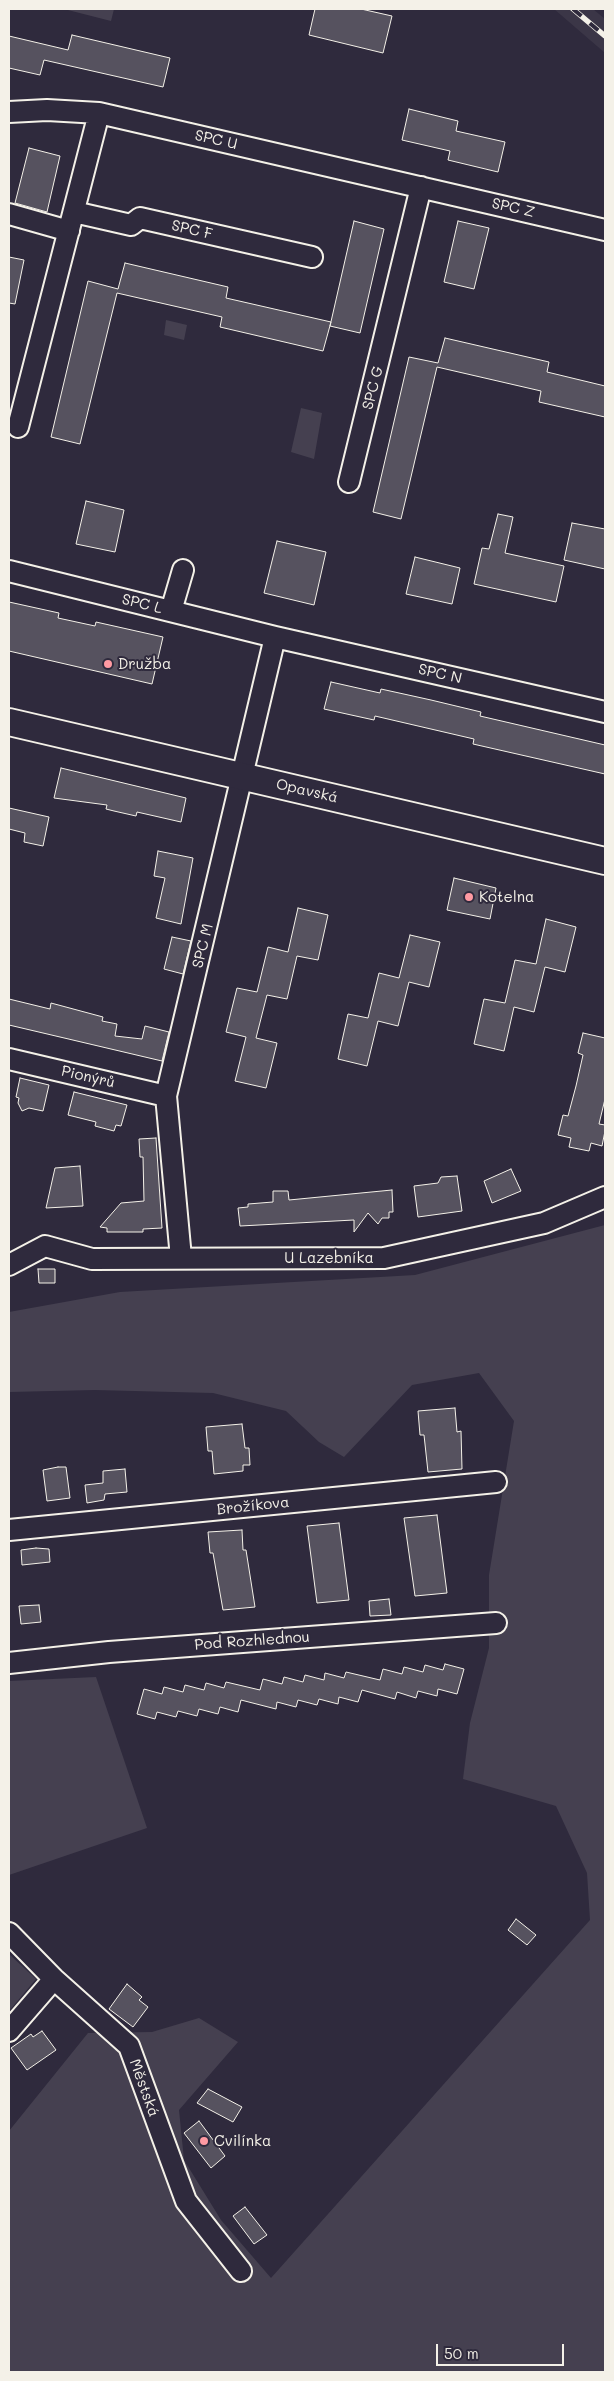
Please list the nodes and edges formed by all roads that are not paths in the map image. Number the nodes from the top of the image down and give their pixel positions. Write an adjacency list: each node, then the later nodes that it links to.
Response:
1 (9, 112): 2 (street, SPC U)
2 (99, 113): 3 (street, SPC U); 5 (street)
3 (421, 188): 6 (street, SPC Z); 9 (street, SPC G)
4 (9, 214): 5 (street, SPC F)
5 (71, 221): 7 (street, SPC F); 8 (street)
6 (605, 230)
7 (312, 257)
8 (18, 427)
9 (349, 482)
10 (183, 570): 12 (street)
11 (9, 571): 12 (street, SPC L)
12 (171, 611): 13 (street, SPC L)
13 (275, 637): 14 (street, SPC N); 16 (street, SPC M)
14 (605, 712)
15 (9, 722): 16 (main road, Opavská)
16 (243, 776): 17 (main road, Opavská); 19 (street, SPC M)
17 (605, 861)
18 (9, 1059): 19 (street, Pionýrů)
19 (166, 1096): 21 (street, SPC M)
20 (605, 1197): 21 (street, U Lazebníka)
21 (181, 1258): 22 (street, U Lazebníka)
22 (9, 1265)
23 (496, 1482): 24 (street, Brožíkova)
24 (9, 1530)
25 (496, 1622): 26 (street, Pod Rozhlednou)
26 (9, 1663)
27 (9, 1933): 28 (street, Městská)
28 (54, 1978): 29 (street); 30 (street, Městská)
29 (9, 2031)
30 (241, 2271)

